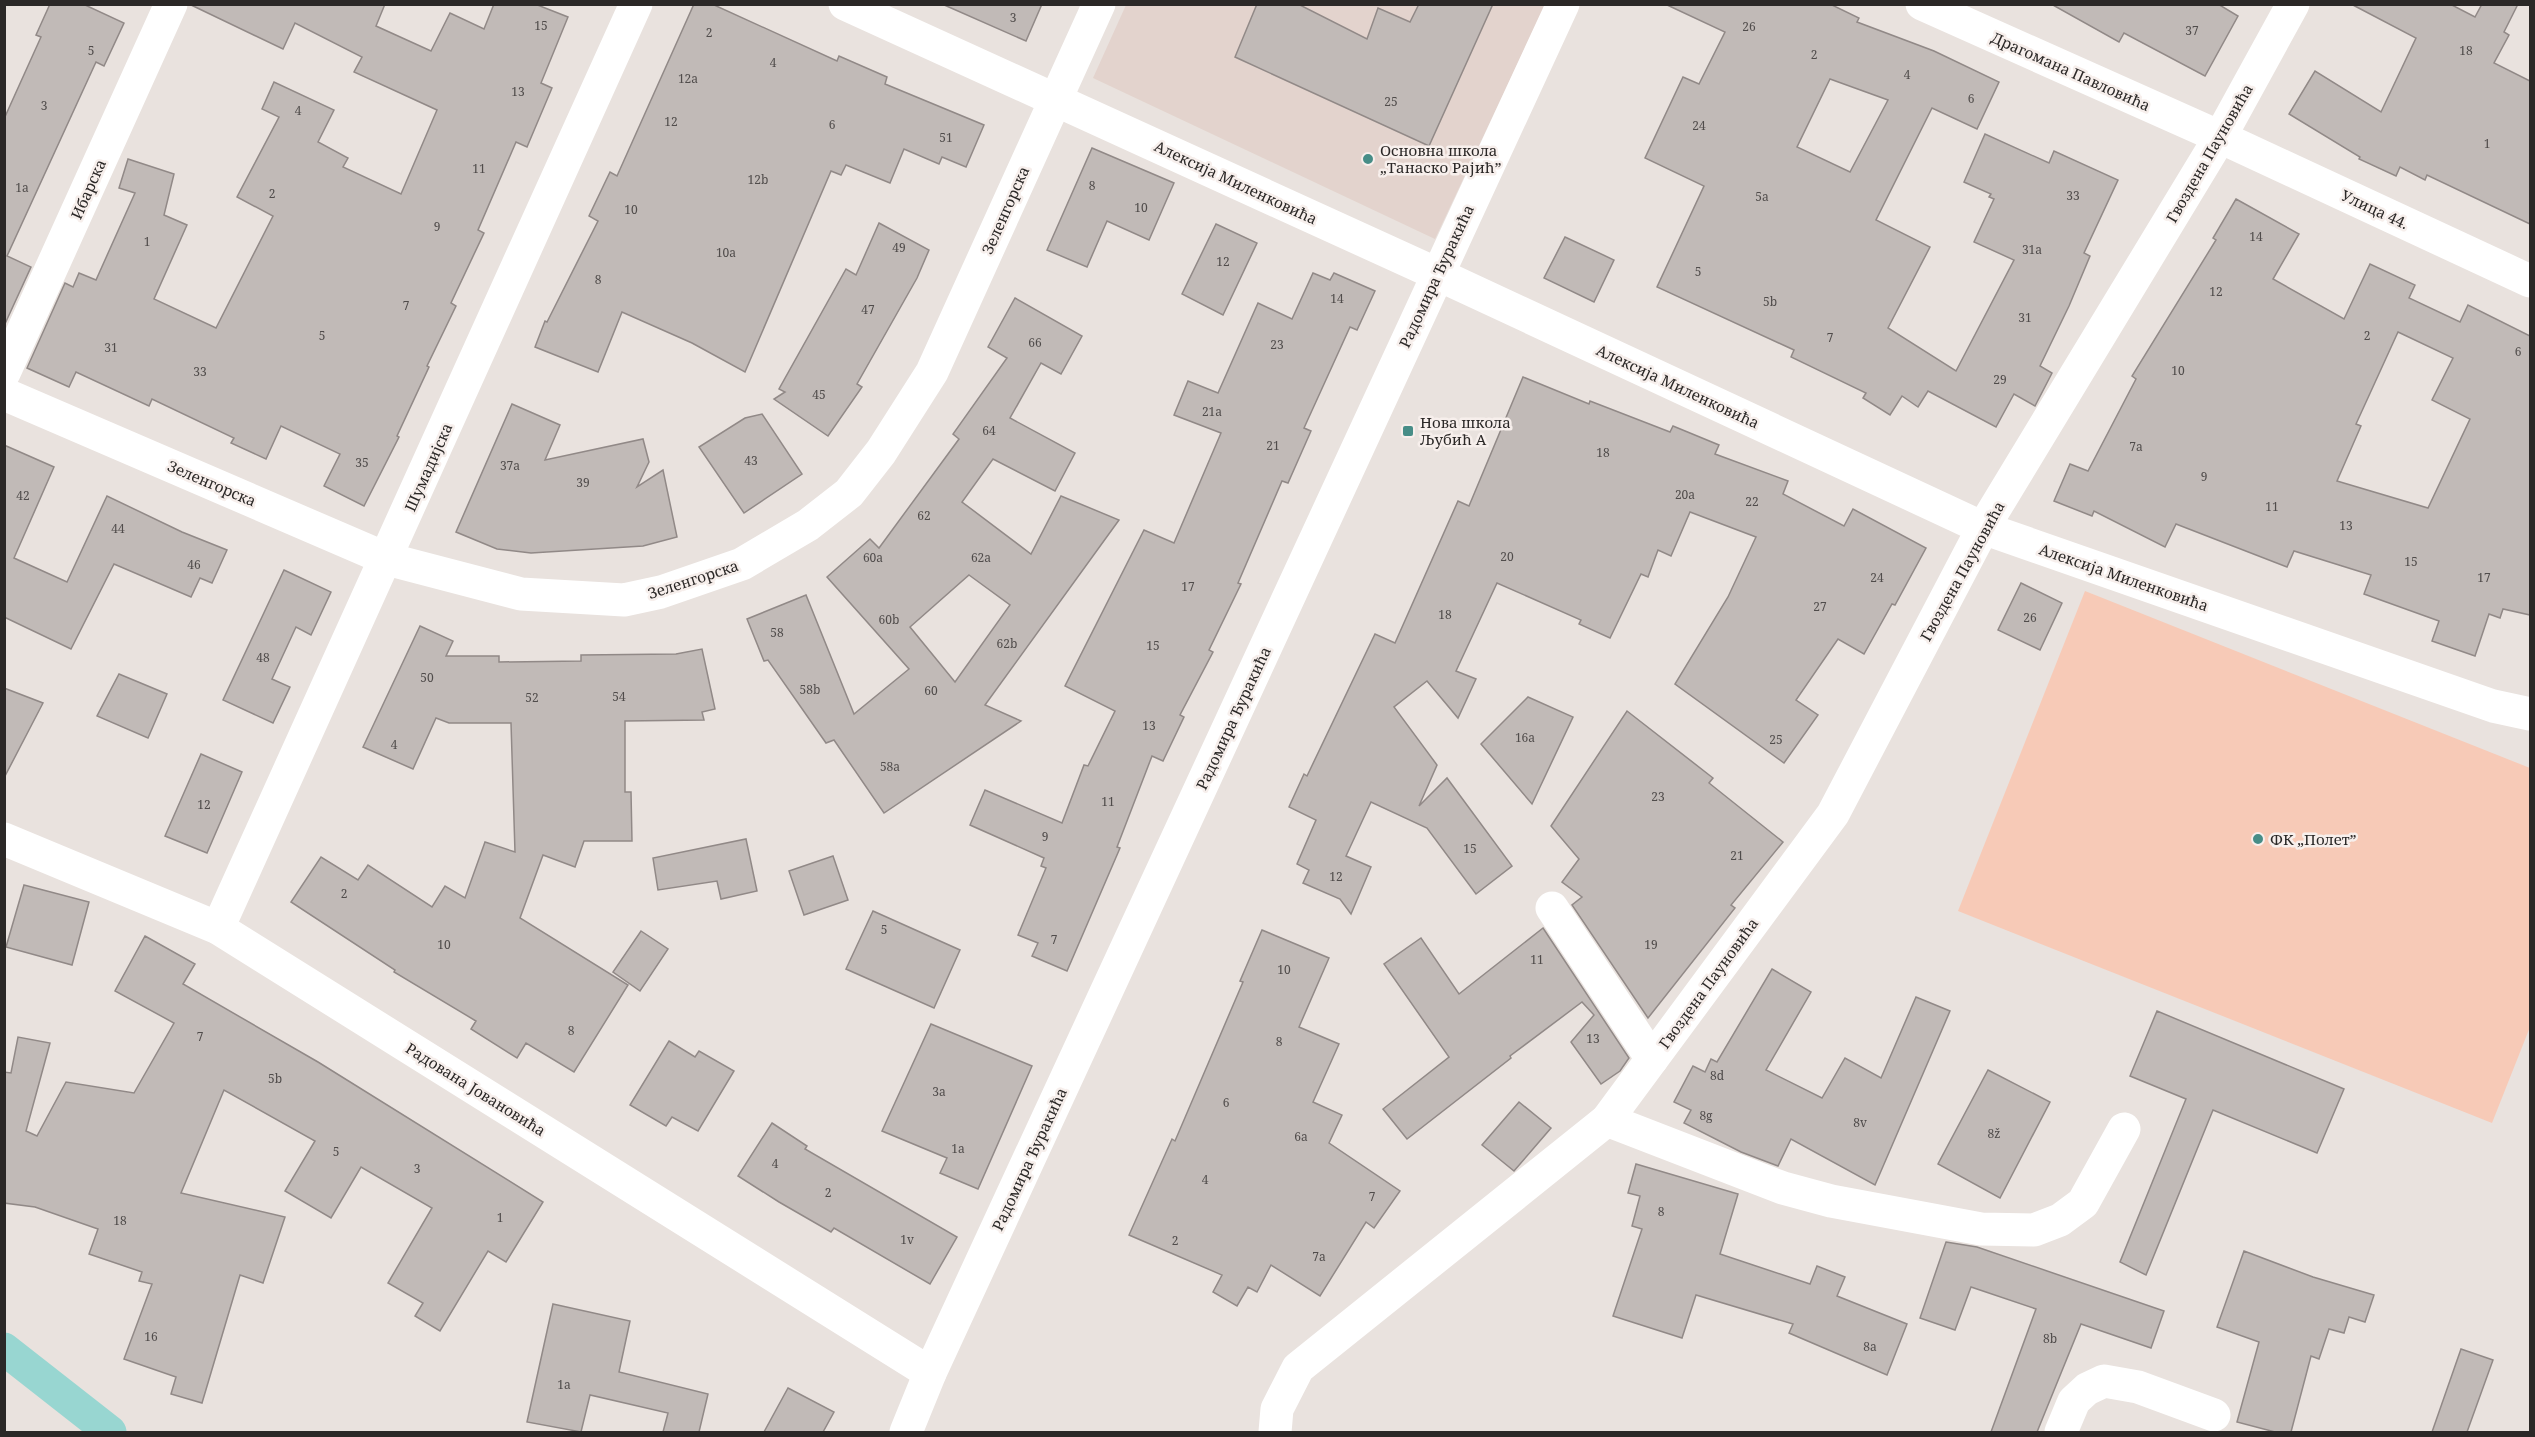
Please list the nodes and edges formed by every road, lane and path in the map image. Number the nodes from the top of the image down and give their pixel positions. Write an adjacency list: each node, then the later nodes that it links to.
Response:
1 (171, 4): 12 (street, Ибарска)
2 (636, 4): 15 (street, Шумадијска)
3 (845, 4): 8 (street, Алексија Миленковића)
4 (1099, 4): 8 (street, Зеленгорска)
5 (1563, 4): 10 (street, Радомира Ђуракића)
6 (1922, 4): 9 (street, Драгомана Павловића)
7 (2293, 4): 9 (street, Гвоздена Пауновића)
8 (1055, 99): 10 (street, Алексија Миленковића); 15 (street, Зеленгорска)
9 (2220, 137): 11 (street, Улица 44.); 14 (street, Гвоздена Пауновића)
10 (1437, 274): 14 (street, Алексија Миленковића); 24 (street, Радомира Ђуракића)
11 (2530, 281)
12 (4, 373)
13 (4, 394): 15 (street, Зеленгорска)
14 (1983, 528): 16 (street, Алексија Миленковића); 20 (street, Гвоздена Пауновића)
15 (387, 559): 19 (street, Шумадијска)
16 (2530, 714)
17 (4, 839): 19 (street, Радована Јовановића)
18 (1552, 908): 20 (street)
19 (218, 928): 24 (street, Радована Јовановића)
20 (1652, 1059): 21 (street, Гвоздена Пауновића)
21 (1607, 1120): 22 (street); 28 (street, Гвоздена Пауновића)
22 (2124, 1129)
23 (4, 1349): 26 (main road)
24 (930, 1373): 27 (street, Радомира Ђуракића)
25 (2214, 1415): 29 (street)
26 (110, 1432)
27 (906, 1432)
28 (1275, 1432)
29 (2061, 1432)

